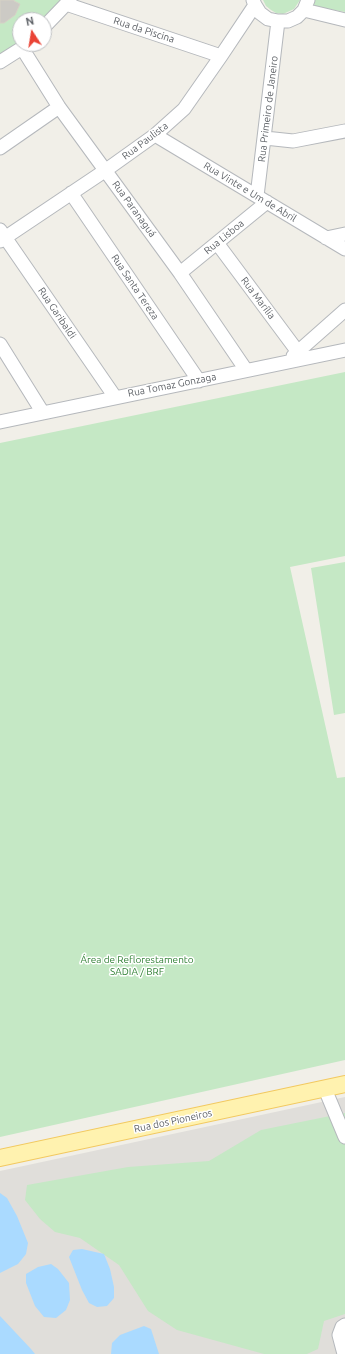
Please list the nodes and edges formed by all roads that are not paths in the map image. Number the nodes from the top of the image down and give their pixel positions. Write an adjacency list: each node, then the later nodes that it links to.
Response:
1 (68, 2): 4 (street); 9 (street, Rua da Piscina)
2 (254, 3): 6 (street); 9 (street, Rua Paulista)
3 (306, 5): 5 (street); 6 (street)
4 (52, 19)
5 (345, 20)
6 (278, 21): 14 (street, Rua Primeiro de Janeiro)
7 (15, 52): 10 (street)
8 (27, 52): 11 (street, Rua Paranaguá)
9 (221, 56): 13 (street, Rua Paulista)
10 (0, 62)
11 (59, 107): 15 (street); 16 (street, Rua Paranaguá)
12 (345, 131): 14 (street)
13 (155, 135): 16 (street, Rua Paulista); 18 (street, Rua Vinte e Um de Abril)
14 (265, 138): 18 (street, Rua Primeiro de Janeiro)
15 (0, 148)
16 (106, 170): 17 (street, Rua Paulista); 24 (street, Rua Paranaguá)
17 (71, 193): 20 (street, Rua Paulista); 31 (street, Rua Santa Tereza)
18 (262, 199): 21 (street, Rua Vinte e Um de Abril); 22 (street, Rua Lisboa)
19 (345, 234): 21 (street)
20 (2, 236): 32 (street, Rua Garibaldi)
21 (326, 238): 23 (street, Rua Vinte e Um de Abril)
22 (217, 243): 24 (street, Rua Lisboa); 28 (street, Rua Marília)
23 (345, 249)
24 (180, 273): 30 (street, Rua Paranaguá)
25 (345, 310): 28 (street)
26 (0, 344): 33 (street)
27 (345, 350): 29 (street, Rua Tomaz Gonzaga)
28 (298, 352): 29 (street)
29 (285, 363): 30 (street, Rua Tomaz Gonzaga)
30 (246, 370): 31 (street, Rua Tomaz Gonzaga)
31 (199, 381): 32 (street, Rua Tomaz Gonzaga)
32 (115, 397): 33 (street, Rua Tomaz Gonzaga)
33 (43, 413): 34 (street, Rua Tomaz Gonzaga)
34 (0, 422)
35 (345, 1084): 36 (main road, Rua dos Pioneiros)
36 (325, 1089): 37 (street); 38 (main road, Rua dos Pioneiros)
37 (345, 1137)
38 (0, 1158)
39 (345, 1325): 40 (street)
40 (344, 1354)

